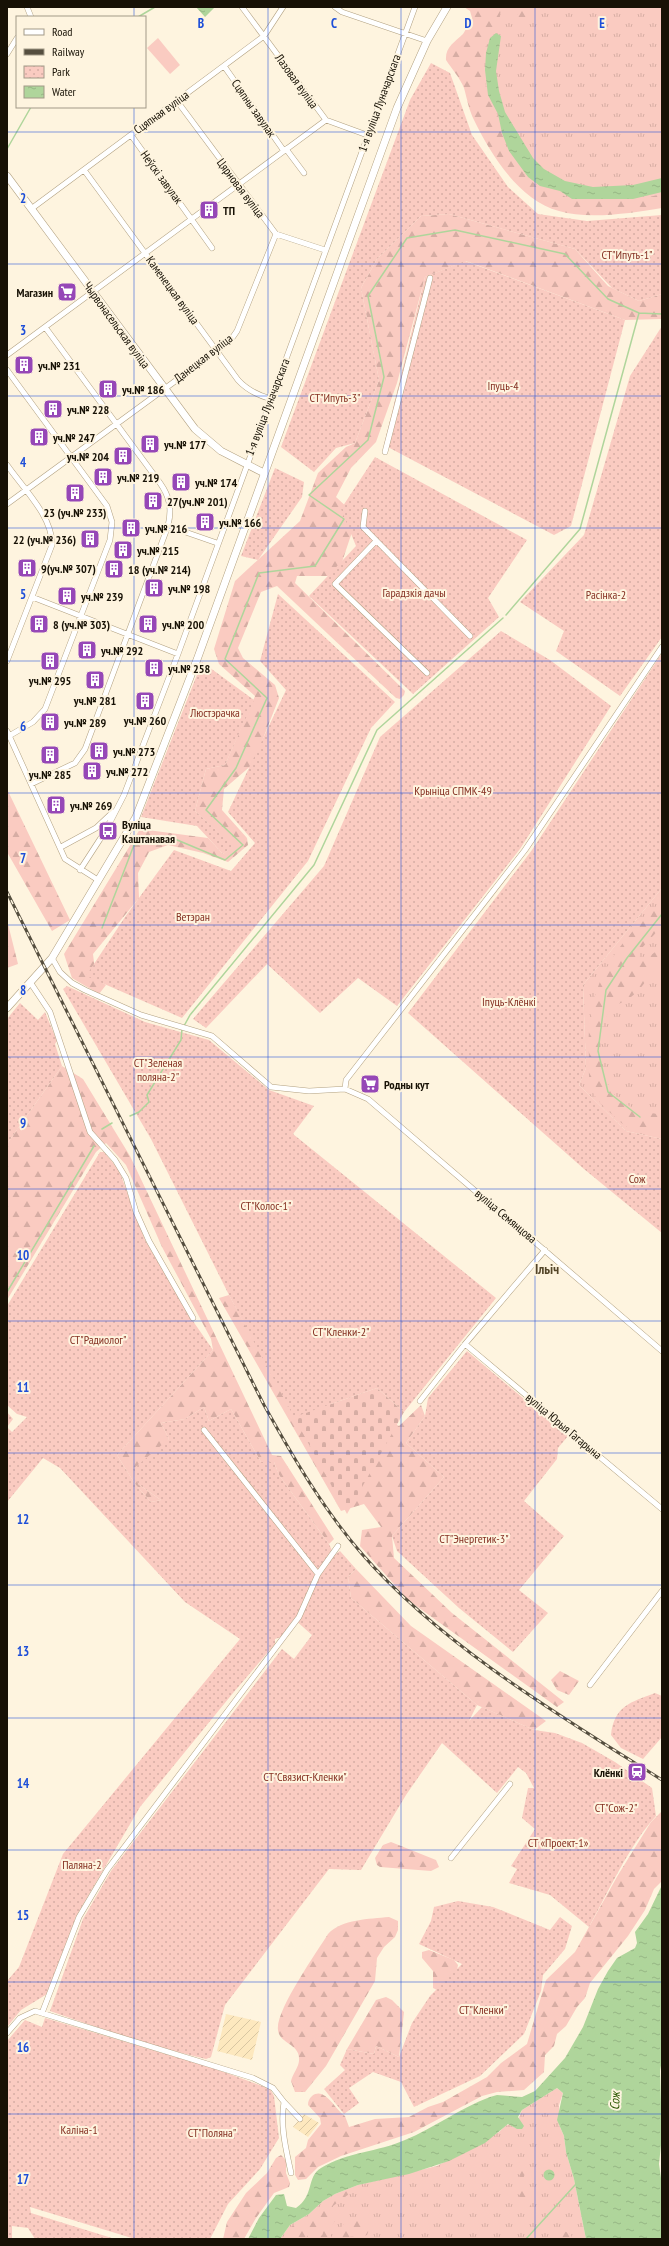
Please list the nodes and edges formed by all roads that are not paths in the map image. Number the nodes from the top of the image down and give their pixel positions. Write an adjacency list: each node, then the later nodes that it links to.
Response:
1 (242, 7): 7 (street, Лазовая вуліца)
2 (283, 7): 7 (street, Сцяпная вуліца)
3 (335, 7): 6 (street)
4 (415, 7): 6 (street, 1-я вуліца Луначарскага)
5 (447, 7): 9 (street)
6 (405, 34): 9 (street); 15 (street, 1-я вуліца Луначарскага)
7 (264, 36): 11 (street, Сцяпная вуліца); 13 (street, Лазовая вуліца)
8 (16, 40): 10 (street)
9 (426, 41): 40 (street)
10 (7, 54)
11 (224, 66): 12 (street, Сцяпная вуліца); 16 (street, Сцяпны завулак)
12 (177, 101): 14 (street, Сцяпная вуліца); 20 (street, Цярновая вуліца)
13 (326, 120): 15 (street, Лазовая вуліца); 16 (street)
14 (131, 135): 17 (street, Сцяпная вуліца); 22 (street, Неўскі завулак)
15 (367, 135): 25 (street, 1-я вуліца Луначарскага)
16 (285, 150): 18 (street, Сцяпны завулак); 20 (street)
17 (84, 170): 21 (street, Сцяпная вуліца); 26 (street, Каменецкая вуліца)
18 (304, 173)
19 (7, 176): 21 (street, Чырвонасельская вуліца)
20 (238, 184): 22 (street); 23 (street, Цярновая вуліца)
21 (31, 209): 28 (street, Чырвонасельская вуліца)
22 (192, 219): 24 (street, Неўскі завулак); 26 (street)
23 (276, 234): 25 (street); 30 (street, Данецкая вуліца)
24 (212, 248)
25 (325, 250): 34 (street, 1-я вуліца Луначарскага)
26 (146, 252): 28 (street); 30 (street, Каменецкая вуліца)
27 (430, 278): 36 (street)
28 (92, 291): 29 (street); 33 (street, Чырвонасельская вуліца)
29 (45, 327): 31 (street); 35 (street)
30 (216, 350): 33 (street, Данецкая вуліца); 34 (street, Каменецкая вуліца)
31 (7, 355)
32 (7, 370): 37 (street)
33 (164, 389): 35 (street, Данецкая вуліца); 39 (street, Чырвонасельская вуліца)
34 (271, 399): 39 (street, 1-я вуліца Луначарскага)
35 (117, 424): 37 (street, Данецкая вуліца); 44 (street)
36 (385, 452)
37 (71, 456): 41 (street, Данецкая вуліца); 48 (street)
38 (7, 465): 41 (street)
39 (245, 465): 40 (street, Чырвонасельская вуліца); 46 (street, 1-я вуліца Луначарскага)
40 (264, 473): 60 (street)
41 (25, 490): 42 (street, Данецкая вуліца); 47 (street)
42 (7, 504)
43 (365, 511): 45 (street)
44 (168, 526): 46 (street); 49 (street)
45 (376, 540): 50 (street); 54 (street)
46 (217, 544): 52 (street, 1-я вуліца Луначарскага)
47 (32, 596): 48 (street); 53 (street)
48 (80, 616): 49 (street); 55 (street)
49 (128, 633): 52 (street); 56 (street)
50 (470, 636)
51 (662, 646): 64 (street)
52 (178, 654): 57 (street, 1-я вуліца Луначарскага)
53 (7, 661)
54 (427, 673)
55 (8, 733): 56 (street)
56 (31, 784): 58 (street)
57 (118, 807): 58 (street); 59 (street, 1-я вуліца Луначарскага)
58 (61, 847): 59 (street)
59 (80, 870): 60 (street)
60 (98, 880): 61 (street)
61 (52, 958): 62 (street); 64 (street, вуліца Семянцова)
62 (30, 982): 63 (street); 66 (street)
63 (7, 1008)
64 (345, 1089): 65 (street, вуліца Семянцова)
65 (545, 1250): 67 (street); 68 (street, вуліца Семянцова)
66 (193, 1318)
67 (465, 1344): 69 (street); 71 (street, вуліца Юрыя Гагарына)
68 (662, 1351)
69 (420, 1401)
70 (204, 1430): 73 (street)
71 (662, 1509)
72 (338, 1546): 73 (street)
73 (318, 1574): 78 (street)
74 (662, 1591): 75 (street)
75 (590, 1685)
76 (510, 1784): 77 (street)
77 (451, 1858)
78 (42, 2013): 79 (street); 80 (street)
79 (7, 2033)
80 (284, 2102): 81 (street); 82 (street)
81 (300, 2119)
82 (291, 2173)

